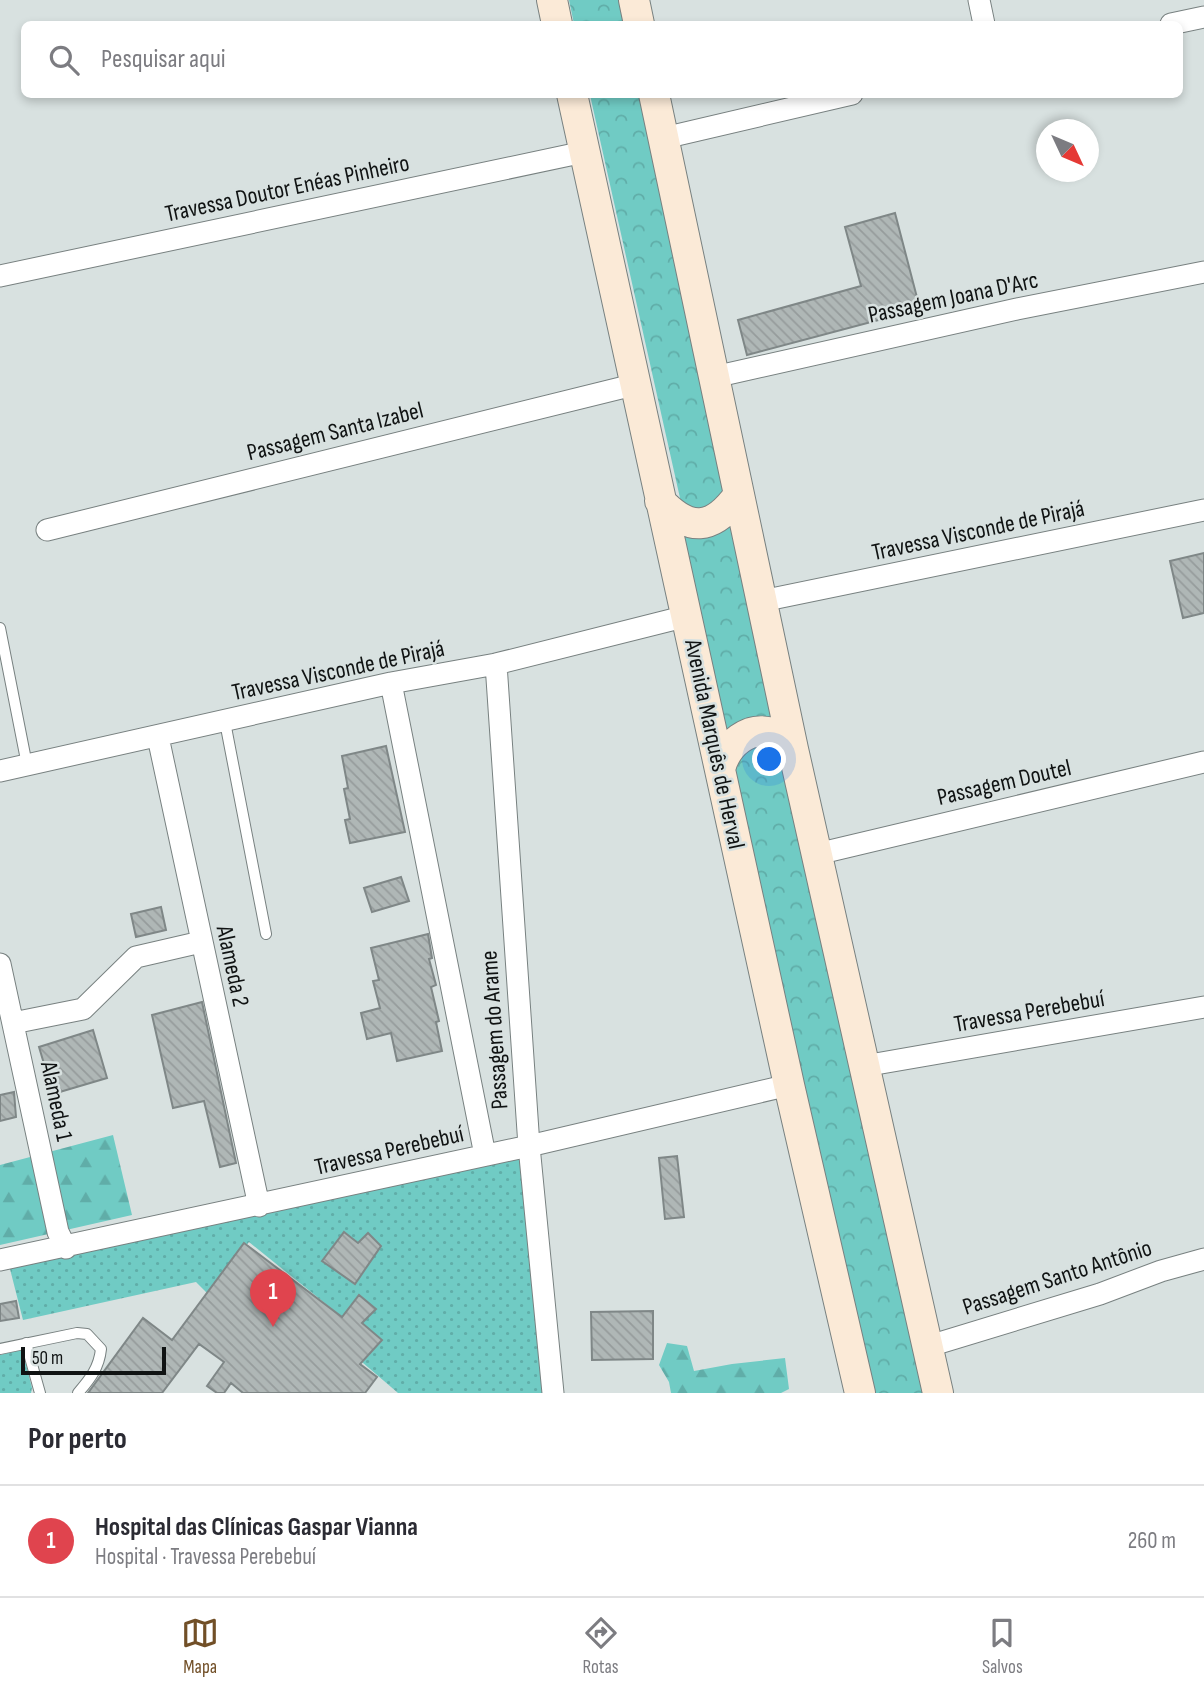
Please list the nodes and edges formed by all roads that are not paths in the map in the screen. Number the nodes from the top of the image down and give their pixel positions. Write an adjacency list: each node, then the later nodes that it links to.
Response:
1 (552, 0): 5 (main road)
2 (634, 0): 6 (main road)
3 (979, 0): 7 (street)
4 (1204, 18): 8 (street)
5 (556, 21)
6 (638, 21)
7 (983, 21)
8 (1183, 22)
9 (573, 98): 13 (main road, Avenida Marquês de Herval)
10 (655, 98): 12 (main road)
11 (835, 98): 12 (street)
12 (664, 138): 16 (main road)
13 (584, 152): 15 (street, Travessa Doutor Enéas Pinheiro); 17 (main road, Avenida Marquês de Herval)
14 (1204, 272): 16 (street, Passagem Joana D'Arc)
15 (0, 276)
16 (715, 377): 18 (main road)
17 (637, 384): 19 (main road, Avenida Marquês de Herval); 21 (street, Passagem Santa Izabel)
18 (738, 496): 19 (main road); 22 (main road)
19 (660, 501): 23 (main road, Avenida Marquês de Herval)
20 (1204, 510): 22 (street, Travessa Visconde de Pirajá)
21 (47, 530)
22 (762, 601): 29 (main road)
23 (687, 615): 25 (street, Travessa Visconde de Pirajá); 32 (main road, Avenida Marquês de Herval)
24 (0, 628): 31 (lane)
25 (496, 664): 26 (street, Travessa Visconde de Pirajá); 42 (street, Passagem do Arame)
26 (391, 683): 27 (street, Travessa Visconde de Pirajá); 43 (street, Passagem do Arame)
27 (225, 722): 28 (street, Travessa Visconde de Pirajá); 35 (lane)
28 (158, 737): 31 (street, Travessa Visconde de Pirajá); 36 (street, Alameda 2)
29 (793, 748): 32 (main road); 34 (main road)
30 (1204, 762): 34 (street, Passagem Doutel)
31 (27, 765): 33 (street, Travessa Visconde de Pirajá)
32 (720, 769): 41 (main road, Avenida Marquês de Herval)
33 (0, 771)
34 (817, 854): 40 (main road)
35 (266, 934)
36 (201, 942): 39 (street); 44 (street, Alameda 2)
37 (0, 964): 39 (street, Alameda 1)
38 (1204, 1007): 40 (street, Travessa Perebebuí)
39 (13, 1023): 45 (street, Alameda 1)
40 (864, 1066): 49 (main road)
41 (789, 1085): 42 (street, Travessa Perebebuí); 54 (main road, Avenida Marquês de Herval)
42 (528, 1146): 43 (street, Travessa Perebebuí); 53 (street, Passagem do Arame)
43 (485, 1155): 44 (street, Travessa Perebebuí)
44 (258, 1206): 45 (street, Travessa Perebebuí)
45 (66, 1248): 47 (street, Travessa Perebebuí)
46 (1204, 1258): 49 (street, Passagem Santo Antônio)
47 (0, 1260)
48 (26, 1343): 50 (lane); 51 (lane); 52 (lane)
49 (926, 1347): 55 (main road)
50 (0, 1349)
51 (40, 1393)
52 (78, 1393)
53 (553, 1393)
54 (860, 1393)
55 (938, 1393)

